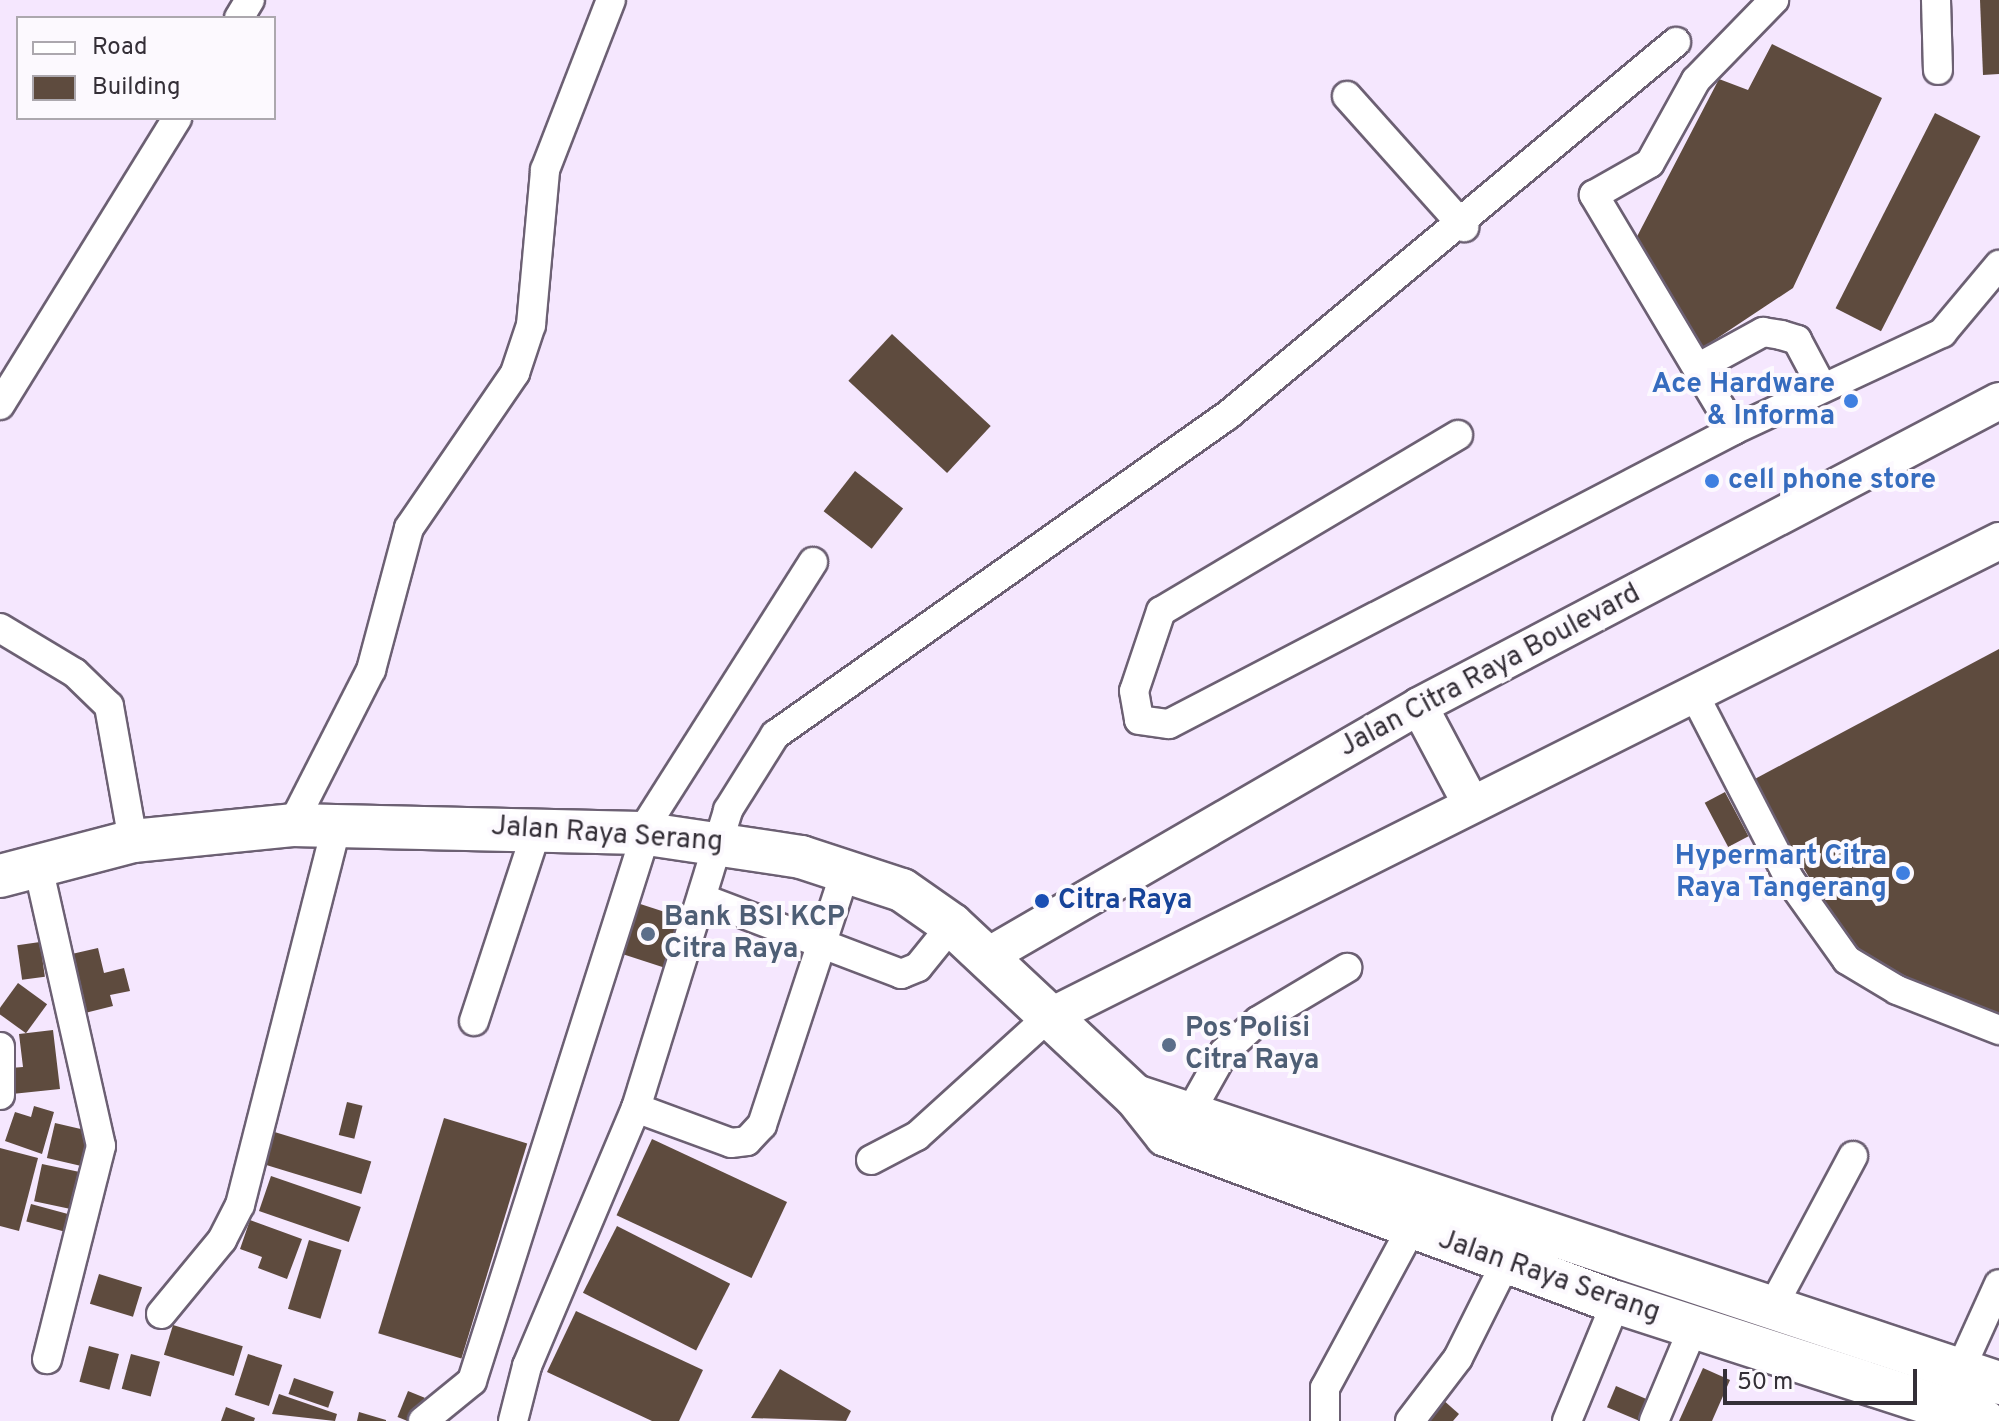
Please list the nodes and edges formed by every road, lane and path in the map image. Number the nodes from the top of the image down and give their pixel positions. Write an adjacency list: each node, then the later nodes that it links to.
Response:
1 (611, 0): 22 (street)
2 (1774, 0): 10 (street)
3 (1936, 0): 5 (street)
4 (1676, 42): 8 (street)
5 (1938, 70)
6 (1347, 96): 8 (street)
7 (176, 120): 12 (street)
8 (1464, 227): 26 (street)
9 (1999, 265): 11 (street)
10 (1701, 366): 11 (street); 14 (street)
11 (1822, 387): 14 (street)
12 (0, 405)
13 (1994, 405): 20 (main road, Jalan Citra Raya Boulevard)
14 (1734, 430): 15 (street)
15 (1458, 435)
16 (1997, 546): 19 (main road)
17 (813, 562): 25 (street)
18 (0, 628): 27 (street)
19 (1696, 698): 21 (main road); 37 (street)
20 (1419, 706): 21 (main road); 33 (main road, Jalan Citra Raya Boulevard)
21 (1471, 804): 35 (main road)
22 (292, 825): 24 (highway, Jalan Raya Serang); 27 (highway, Jalan Raya Serang)
23 (538, 826): 24 (highway, Jalan Raya Serang); 25 (highway, Jalan Raya Serang); 36 (street)
24 (336, 827): 50 (street)
25 (643, 833): 26 (highway, Jalan Raya Serang); 54 (street)
26 (719, 840): 29 (highway, Jalan Raya Serang); 30 (street)
27 (133, 841): 28 (highway, Jalan Raya Serang)
28 (19, 869): 52 (street)
29 (846, 870): 31 (highway, Jalan Raya Serang); 32 (street)
30 (704, 899): 32 (street); 41 (street)
31 (952, 925): 32 (street); 33 (highway, Jalan Raya Serang)
32 (818, 946): 41 (street)
33 (988, 956): 35 (highway, Jalan Raya Serang)
34 (1347, 968): 42 (street)
35 (1047, 1018): 40 (highway, Jalan Raya Serang); 44 (street)
36 (474, 1021)
37 (1999, 1030)
38 (0, 1047): 39 (street)
39 (0, 1095)
40 (1135, 1096): 42 (highway, Jalan Raya Serang); 45 (highway, Jalan Raya Serang)
41 (636, 1108): 55 (street)
42 (1192, 1109): 49 (highway, Jalan Raya Serang)
43 (1853, 1156): 49 (street)
44 (871, 1160)
45 (1411, 1229): 46 (highway, Jalan Raya Serang); 56 (street)
46 (1506, 1262): 48 (highway, Jalan Raya Serang); 57 (street)
47 (1999, 1284): 53 (street)
48 (1616, 1302): 51 (highway, Jalan Raya Serang); 58 (street)
49 (1773, 1306): 53 (highway, Jalan Raya Serang)
50 (161, 1314)
51 (1694, 1326): 59 (street); 60 (highway, Jalan Raya Serang)
52 (47, 1359)
53 (1980, 1376)
54 (423, 1421)
55 (513, 1421)
56 (1325, 1421)
57 (1410, 1421)
58 (1567, 1421)
59 (1654, 1421)
60 (1984, 1421)

